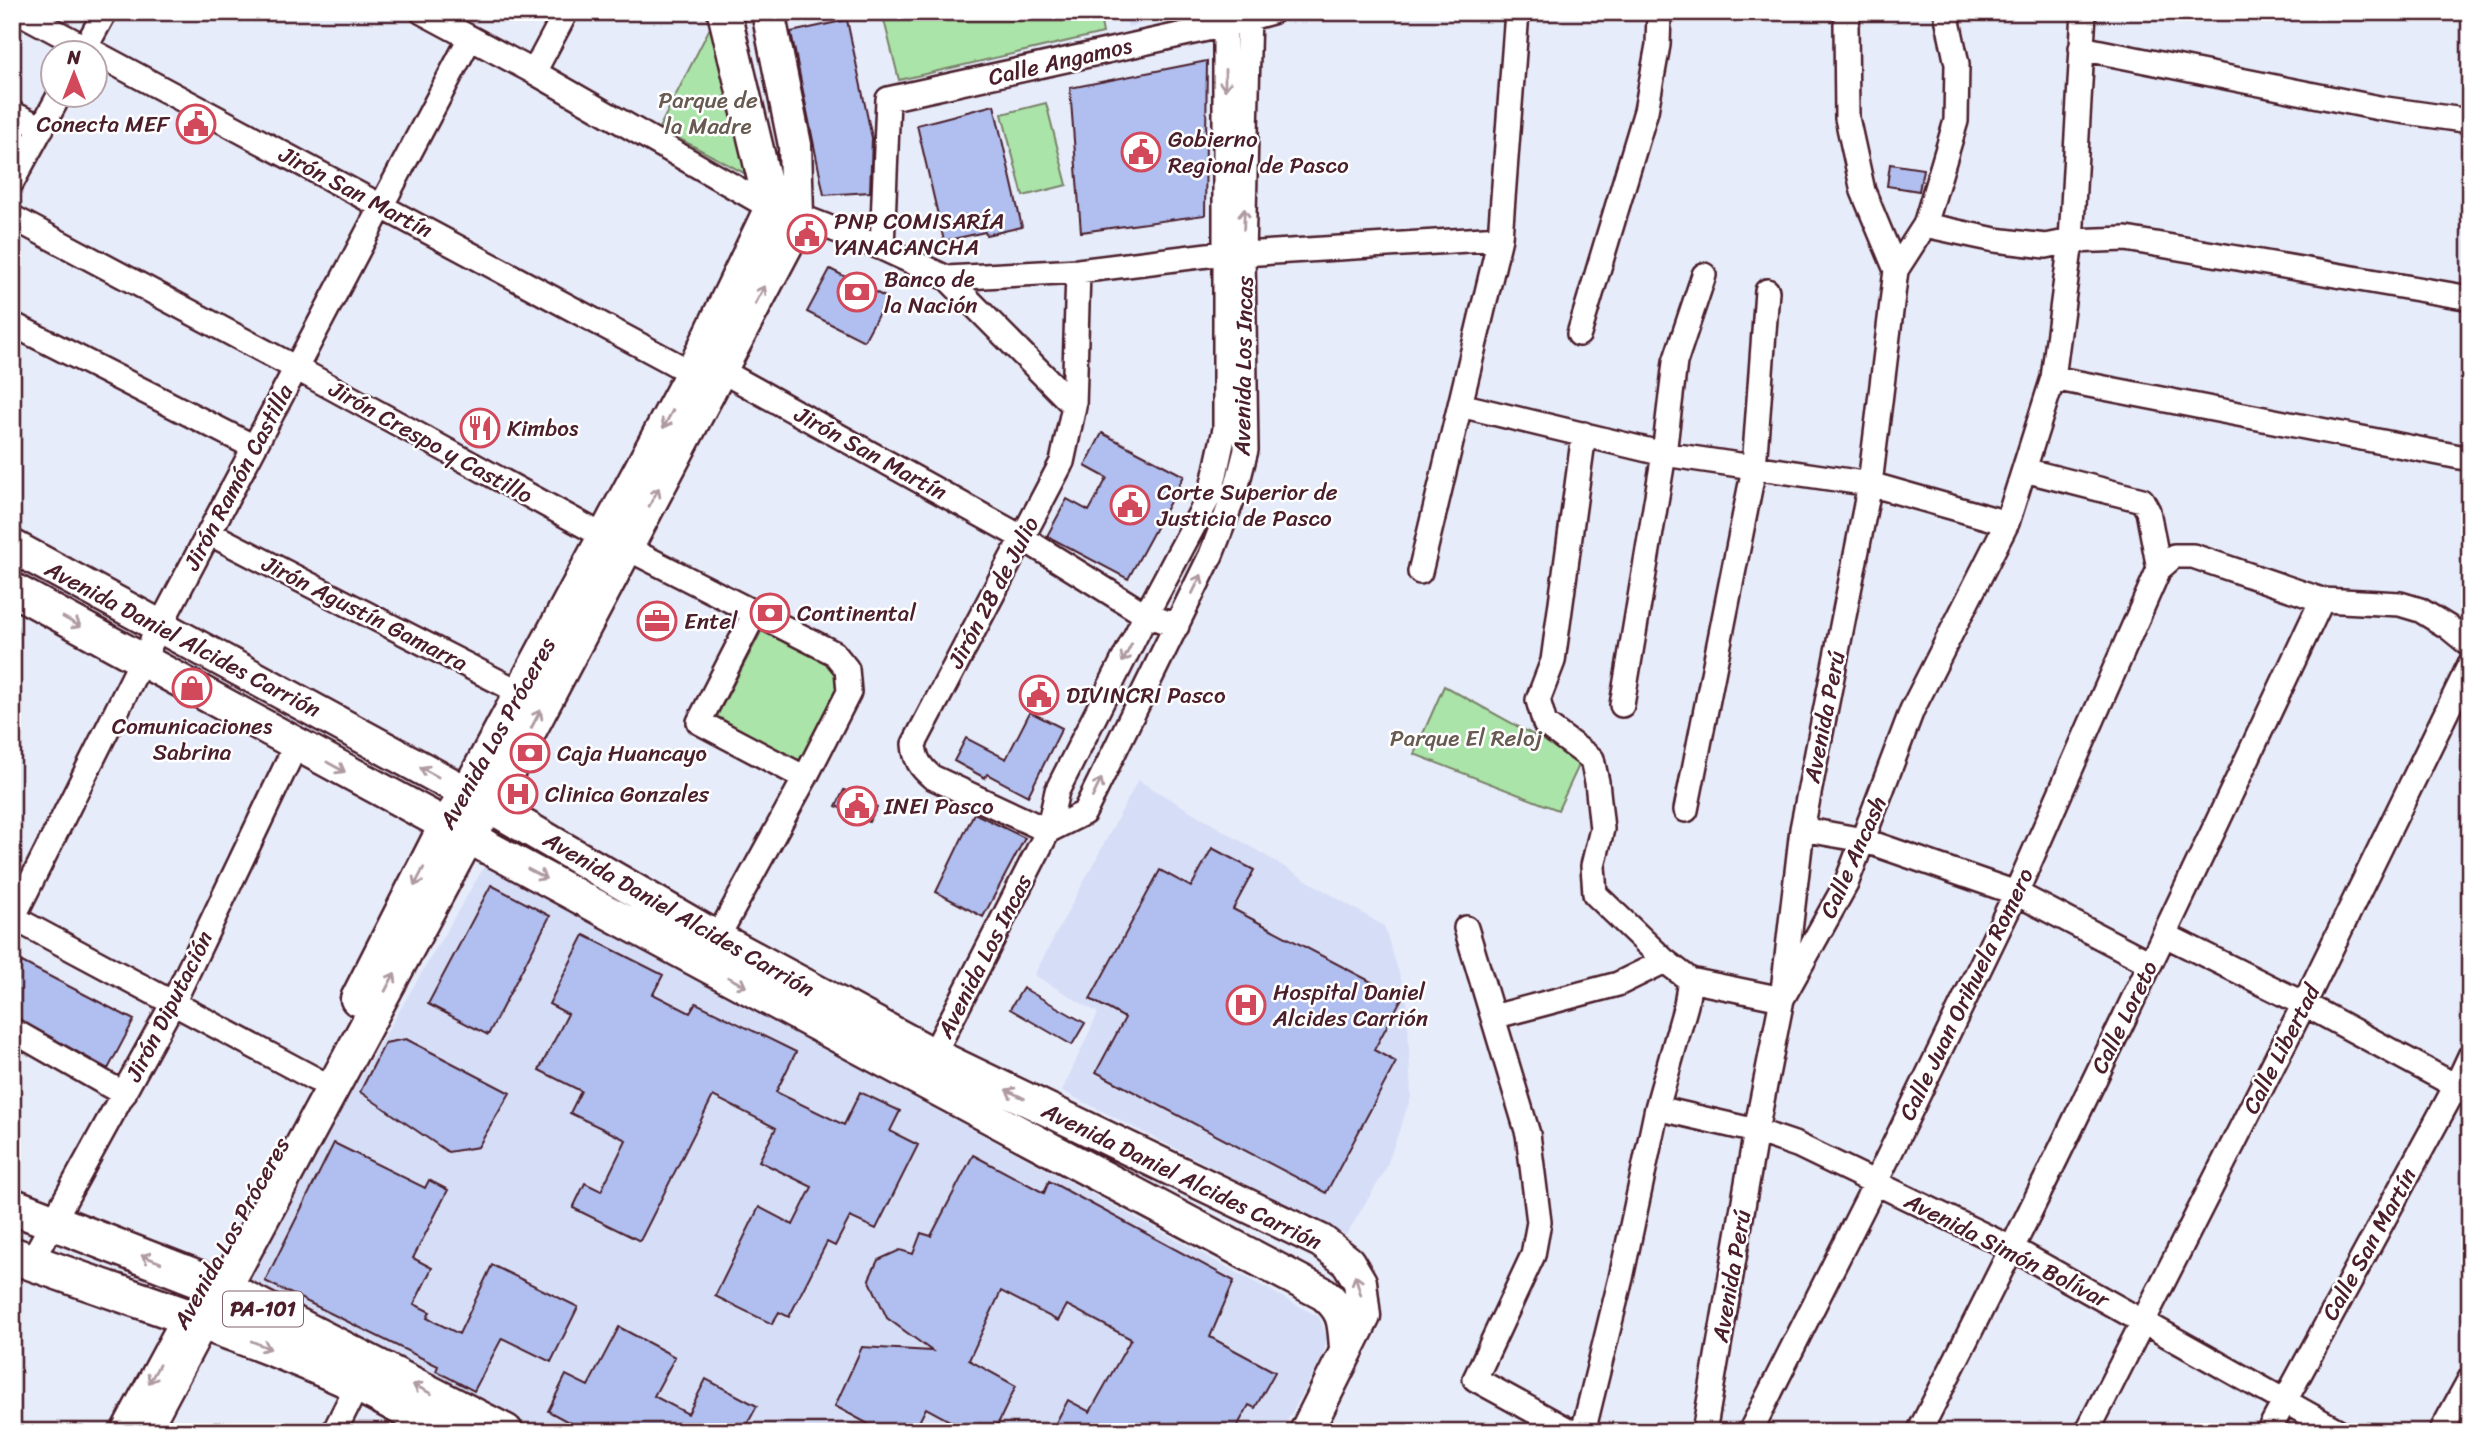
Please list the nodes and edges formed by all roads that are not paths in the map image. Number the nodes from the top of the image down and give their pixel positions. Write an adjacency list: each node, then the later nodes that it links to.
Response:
1 (19, 12): 14 (street, Jirón San Martín)
2 (106, 12): 15 (street)
3 (422, 12): 16 (street)
4 (566, 12): 19 (street)
5 (724, 12): 26 (street)
6 (1517, 12): 29 (street)
7 (1659, 12): 40 (street)
8 (1850, 12): 33 (street)
9 (1946, 12): 28 (street, Avenida Perú)
10 (2084, 12): 17 (street, Calle Ancash)
11 (764, 14): 26 (street, Avenida Los Próceres)
12 (1257, 14): 13 (street, Calle Angamos); 32 (street, Avenida Los Incas, one-way to 12)
13 (1224, 19): 31 (street, Calle Angamos); 32 (street, Avenida Los Incas, one-way to 32)
14 (64, 38)
15 (92, 38)
16 (470, 38): 19 (street); 25 (street, Jirón Ramón Castilla)
17 (2081, 48): 22 (street); 30 (street, Calle Ancash)
18 (108, 62): 25 (street, Jirón San Martín)
19 (534, 72): 26 (street)
20 (53, 108): 23 (street)
21 (12, 113): 23 (street)
22 (2470, 121)
23 (42, 128): 24 (street)
24 (12, 181)
25 (382, 206): 41 (street, Jirón Ramón Castilla); 42 (street, Jirón San Martín)
26 (784, 211): 31 (street); 42 (street, Avenida Los Próceres)
27 (12, 217): 41 (street, Jirón Crespo y Castillo)
28 (1925, 225): 30 (street); 33 (street, Avenida Perú)
29 (1500, 238): 32 (street); 45 (street)
30 (2071, 242): 38 (street); 43 (street, Calle Ancash)
31 (882, 247): 36 (street)
32 (1234, 254): 34 (street); 44 (street, Avenida Los Incas)
33 (1896, 270): 53 (street, Avenida Perú)
34 (1078, 271): 36 (street); 46 (street, Jirón 28 de Julio)
35 (1704, 275): 49 (street)
36 (947, 278): 46 (street)
37 (1767, 291): 51 (street)
38 (2470, 298)
39 (12, 324): 48 (street)
40 (1579, 334)
41 (296, 368): 48 (street, Jirón Ramón Castilla); 57 (street, Jirón Crespo y Castillo)
42 (706, 371): 56 (street, Jirón San Martín); 57 (street, Avenida Los Próceres)
43 (2053, 378): 50 (street); 52 (street, Calle Ancash)
44 (1234, 385): 64 (street, Avenida Los Incas); 66 (street, Avenida Los Incas, one-way to 44)
45 (1460, 405): 47 (street); 60 (street)
46 (1074, 406): 56 (street, Jirón 28 de Julio)
47 (1584, 434): 49 (street); 88 (street)
48 (254, 447): 55 (street, Jirón Ramón Castilla)
49 (1664, 454): 51 (street); 72 (street)
50 (2470, 459)
51 (1754, 468): 53 (street); 76 (street)
52 (2024, 470): 54 (street, Calle Ancash); 59 (street)
53 (1870, 484): 54 (street); 77 (street, Avenida Perú)
54 (2007, 523): 80 (street, Calle Ancash)
55 (209, 533): 65 (street, Jirón Ramón Castilla); 70 (street, Jirón Agustín Gamarra)
56 (1021, 537): 64 (street, Jirón San Martín); 78 (street, Jirón 28 de Julio)
57 (616, 542): 63 (street, Jirón Crespo y Castillo); 70 (street, Avenida Los Próceres); 75 (street, Avenida Los Próceres, one-way to 57)
58 (12, 546): 65 (street, Avenida Daniel Alcides Carrión)
59 (2167, 562): 62 (street); 82 (street, Calle Juan Orihuela Romero)
60 (1420, 572)
61 (12, 589): 68 (street, Avenida Daniel Alcides Carrión, one-way to 68)
62 (2322, 600): 67 (street); 86 (street, Calle Loreto)
63 (755, 613): 74 (street, Jirón Crespo y Castillo); 74 (street)
64 (1146, 615): 66 (street, Jirón San Martín); 78 (street, Avenida Los Incas, one-way to 78)
65 (160, 625): 68 (street, Jirón Ramón Castilla); 75 (street, Avenida Daniel Alcides Carrión, one-way to 65)
66 (1177, 626): 78 (street, Avenida Los Incas, one-way to 66)
67 (2470, 645)
68 (142, 660): 73 (street, Avenida Daniel Alcides Carrión); 84 (street, Jirón Ramón Castilla)
69 (2470, 664): 71 (street, Calle Libertad)
70 (521, 693): 75 (street, Avenida Los Próceres)
71 (2462, 700): 93 (street, Calle Libertad)
72 (1622, 705)
73 (296, 745): 79 (street, Avenida Daniel Alcides Carrión, one-way to 79); 92 (street, Jirón Diputación)
74 (805, 778): 87 (street, Jirón Crespo y Castillo)
75 (478, 800): 79 (street, Avenida Los Próceres); 81 (street, Avenida Daniel Alcides Carrión)
76 (1686, 810)
77 (1802, 829): 80 (street); 91 (street, Avenida Perú)
78 (1048, 831): 98 (street, Avenida Los Incas)
79 (457, 832): 83 (street, Avenida Daniel Alcides Carrión, one-way to 83); 99 (street, Avenida Los Próceres, one-way to 99); 109 (street, Avenida Los Próceres, one-way to 79)
80 (1863, 840): 82 (street); 91 (street, Calle Ancash)
81 (623, 884): 83 (street); 87 (street, Avenida Daniel Alcides Carrión)
82 (2016, 893): 89 (street); 104 (street, Calle Juan Orihuela Romero)
83 (606, 912): 94 (street, Avenida Daniel Alcides Carrión, one-way to 94)
84 (13, 919): 92 (street)
85 (1466, 928): 95 (street)
86 (2165, 934): 89 (street, Calle Loreto); 93 (street)
87 (717, 939): 94 (street, Avenida Daniel Alcides Carrión)
88 (1665, 961): 90 (street); 95 (street)
89 (2150, 963): 107 (street, Calle Loreto)
90 (1690, 980): 91 (street); 102 (street)
91 (1782, 999): 103 (street, Avenida Perú)
92 (173, 1003): 99 (street); 101 (street, Jirón Diputación)
93 (2305, 1004): 100 (street); 111 (street, Calle Libertad)
94 (828, 1015): 98 (street, Avenida Daniel Alcides Carrión)
95 (1493, 1017): 123 (street)
96 (12, 1030): 101 (street)
97 (2470, 1056): 100 (street, Calle San Martín)
98 (926, 1068): 112 (street, Avenida Daniel Alcides Carrión); 112 (street, Avenida Daniel Alcides Carrión, one-way to 98)
99 (315, 1079): 109 (street, Avenida Los Próceres)
100 (2463, 1090): 116 (street, Calle San Martín)
101 (124, 1094): 106 (street, Jirón Diputación)
102 (1657, 1108): 103 (street, Avenida Simón Bolívar); 124 (street)
103 (1756, 1131): 104 (street, Avenida Simón Bolívar); 125 (street, Avenida Perú)
104 (1875, 1184): 107 (street, Avenida Simón Bolívar); 126 (street, Calle Juan Orihuela Romero)
105 (12, 1206): 106 (main road, PA-101)
106 (53, 1221): 108 (street, Jirón Diputación); 109 (main road, PA-101, one-way to 106)
107 (2013, 1249): 111 (street, Avenida Simón Bolívar); 127 (street, Calle Loreto)
108 (22, 1259): 110 (main road, PA-101)
109 (214, 1284): 110 (street, Avenida Los Próceres); 113 (main road, PA-101)
110 (196, 1319): 113 (main road, PA-101, one-way to 113); 118 (street, Avenida Los Próceres, one-way to 118); 119 (street, Avenida Los Próceres)
111 (2144, 1322): 116 (street, Avenida Simón Bolívar); 128 (street, Calle Libertad)
112 (1346, 1348): 122 (street)
113 (332, 1359): 115 (main road, PA-101); 117 (main road, PA-101, one-way to 113)
114 (2470, 1379): 131 (street)
115 (358, 1384): 117 (main road, PA-101); 120 (street)
116 (2284, 1400): 129 (street, Calle San Martín); 130 (street, Avenida Simón Bolívar)
117 (459, 1426): 121 (main road, PA-101)
118 (122, 1432)
119 (148, 1432)
120 (334, 1432)
121 (505, 1432)
122 (1306, 1432)
123 (1572, 1432)
124 (1583, 1432)
125 (1704, 1432)
126 (1750, 1432)
127 (1919, 1432)
128 (2087, 1432)
129 (2268, 1432)
130 (2340, 1432)
131 (2441, 1432)

